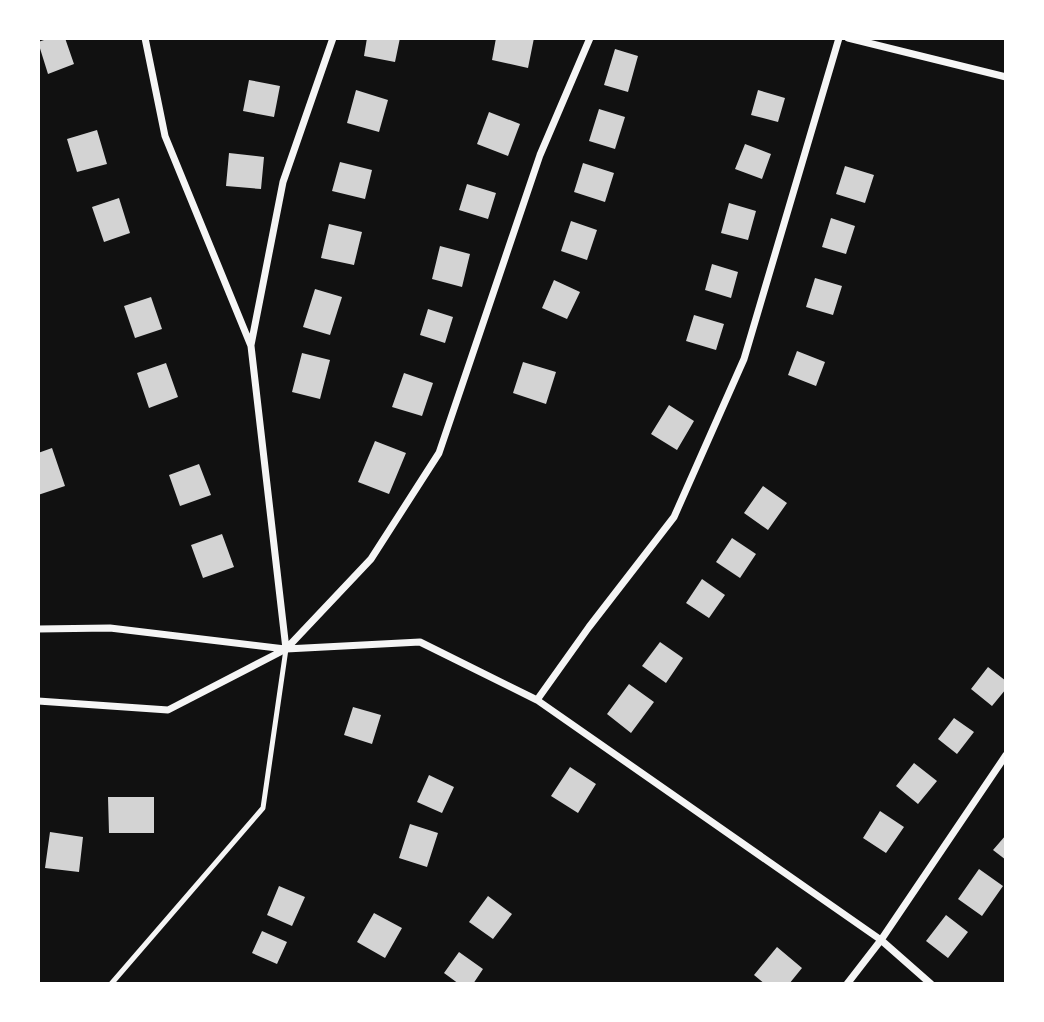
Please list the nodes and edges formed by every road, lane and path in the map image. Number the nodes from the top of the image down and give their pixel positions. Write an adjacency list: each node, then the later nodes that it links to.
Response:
1 (145, 38): 7 (street)
2 (333, 38): 7 (street)
3 (590, 38): 9 (street)
4 (839, 38): 10 (street)
5 (848, 38): 6 (street)
6 (1006, 77)
7 (251, 346): 9 (street)
8 (38, 629): 9 (street)
9 (286, 649): 10 (street); 11 (street); 14 (lane)
10 (537, 700): 13 (street)
11 (38, 701)
12 (1006, 755): 13 (street)
13 (881, 940): 15 (street); 16 (street)
14 (111, 984)
15 (847, 984)
16 (931, 984)

